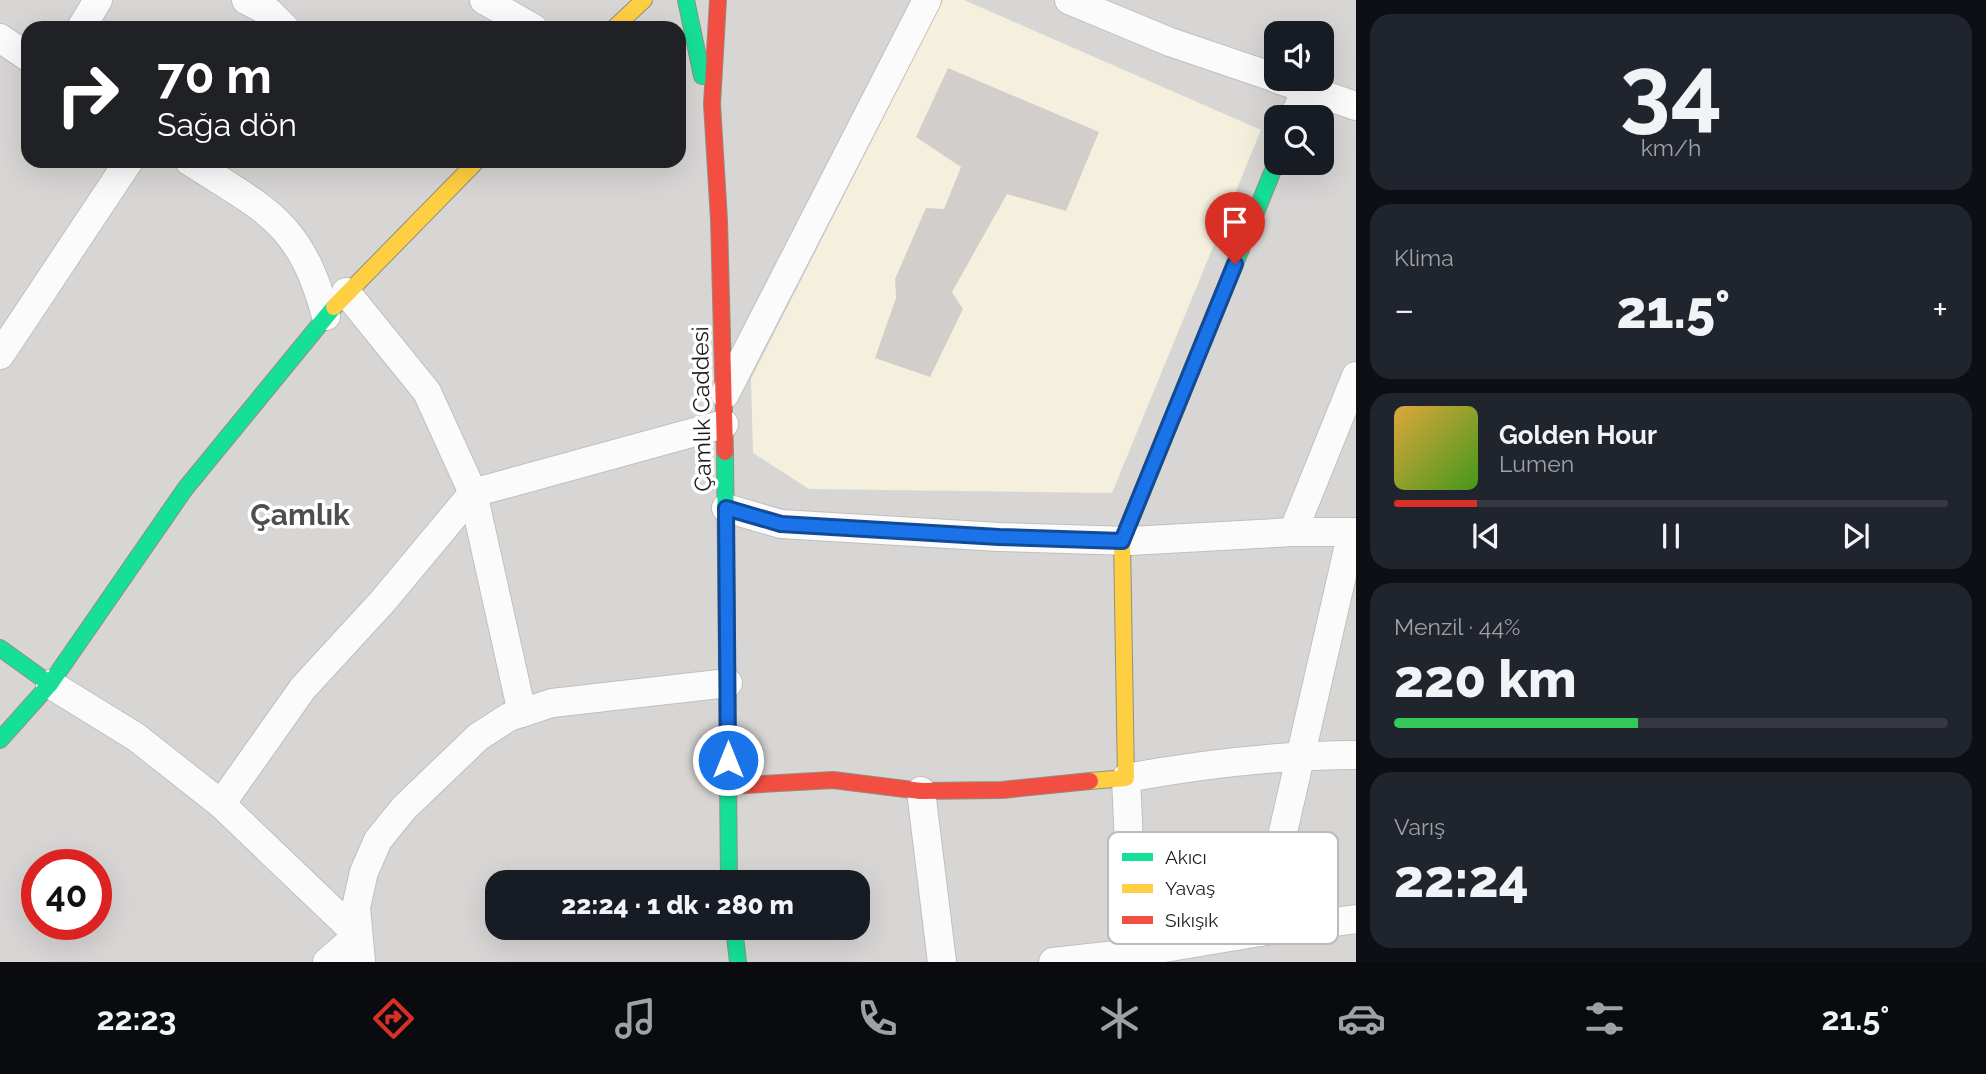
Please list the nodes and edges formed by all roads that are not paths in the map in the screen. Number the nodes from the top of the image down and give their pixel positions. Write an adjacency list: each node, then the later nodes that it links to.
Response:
1 (98, 0): 9 (street)
2 (246, 0): 10 (street)
3 (484, 0): 11 (street)
4 (644, 0): 12 (street)
5 (686, 0): 17 (street)
6 (719, 0): 17 (street)
7 (927, 0): 27 (street)
8 (1069, 0): 15 (street)
9 (84, 21)
10 (278, 21)
11 (521, 21)
12 (622, 21)
13 (0, 38): 14 (street)
14 (21, 52)
15 (1264, 75)
16 (1312, 91): 18 (street)
17 (712, 104): 27 (street, Çamlık Caddesi)
18 (1356, 106)
19 (124, 168): 25 (street)
20 (204, 168): 24 (street)
21 (470, 168): 23 (street)
22 (1271, 175): 32 (street)
23 (346, 292): 24 (street); 28 (street)
24 (326, 316): 35 (street)
25 (4, 342)
26 (1356, 376): 30 (street)
27 (724, 410): 28 (street); 29 (street, Çamlık Caddesi)
28 (473, 492): 36 (street); 43 (street)
29 (726, 508): 32 (street); 34 (street, Çamlık Caddesi)
30 (1293, 532): 31 (street); 32 (street)
31 (1354, 532): 38 (street)
32 (1122, 541): 40 (street)
33 (0, 648): 35 (street)
34 (728, 683): 36 (street); 41 (street, Çamlık Caddesi)
35 (50, 684): 37 (street); 43 (street)
36 (522, 713): 52 (street)
37 (0, 740)
38 (1301, 755): 39 (street); 40 (street); 45 (street)
39 (1356, 755)
40 (1126, 778): 42 (street); 44 (street)
41 (729, 786): 42 (street); 46 (street, Çamlık Caddesi)
42 (921, 791): 56 (street)
43 (221, 804): 52 (street)
44 (1128, 832)
45 (1283, 832)
46 (729, 870)
47 (1356, 919): 48 (street)
48 (1338, 921)
49 (735, 940): 55 (street)
50 (1134, 944): 53 (street)
51 (1188, 944): 53 (street)
52 (360, 949): 54 (street)
53 (1134, 953): 57 (street)
54 (327, 962)
55 (738, 962)
56 (942, 962)
57 (1053, 962)

